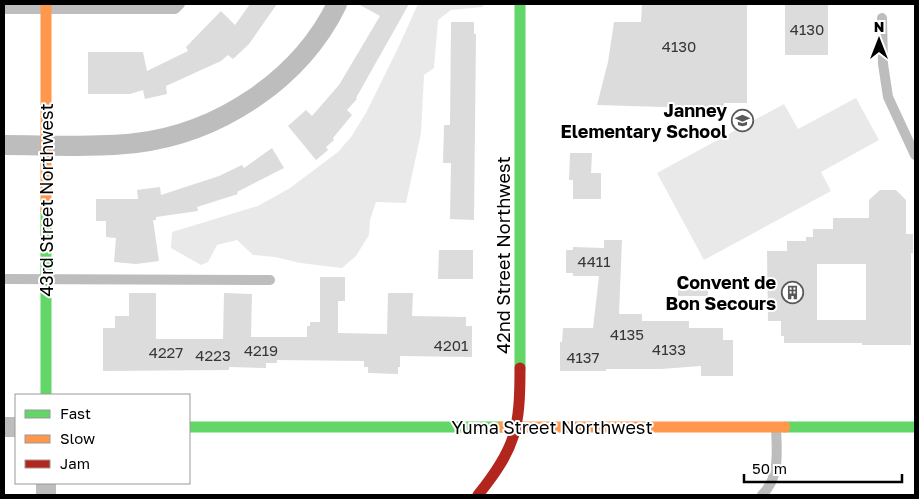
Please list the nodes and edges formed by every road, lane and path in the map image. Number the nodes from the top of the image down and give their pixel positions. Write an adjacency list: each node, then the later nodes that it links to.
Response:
1 (180, 4): 4 (lane)
2 (336, 4): 8 (street)
3 (520, 4): 15 (street, 42nd Street Northwest)
4 (46, 6): 5 (lane); 8 (street, 43rd Street Northwest)
5 (4, 8)
6 (882, 18): 9 (lane)
7 (4, 145): 8 (street)
8 (46, 145): 11 (street, 43rd Street Northwest)
9 (915, 155)
10 (4, 279): 11 (lane)
11 (46, 279): 12 (lane); 13 (street, 43rd Street Northwest)
12 (270, 280)
13 (46, 394)
14 (190, 427): 15 (street, Yuma Street Northwest)
15 (518, 427): 16 (street, Yuma Street Northwest); 18 (street, 42nd Street Northwest)
16 (776, 427): 17 (street, Yuma Street Northwest); 19 (lane)
17 (915, 427)
18 (478, 495)
19 (762, 495)

